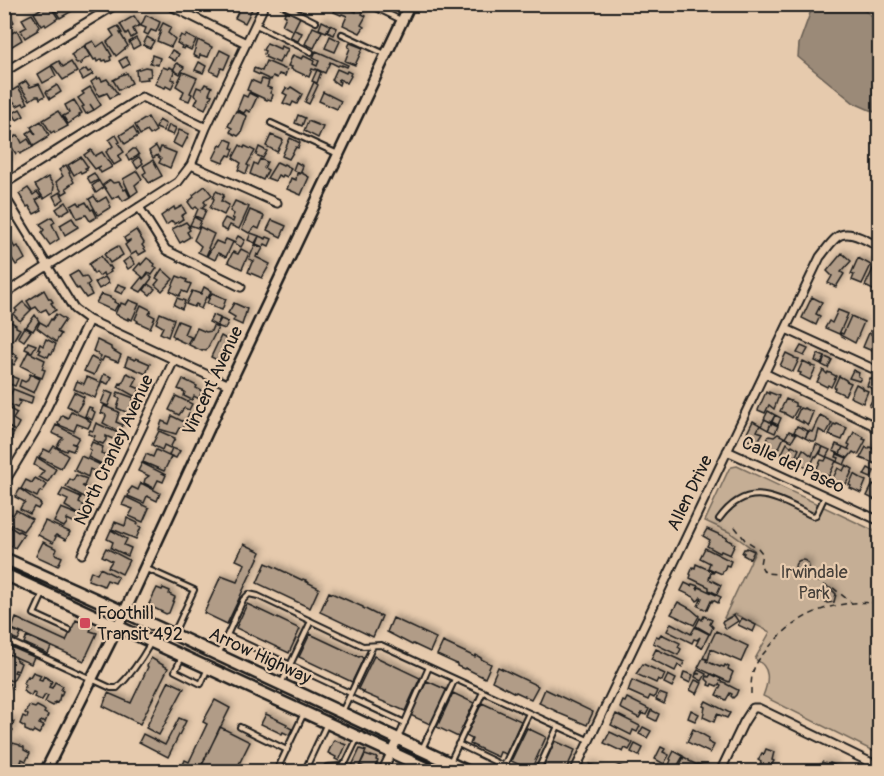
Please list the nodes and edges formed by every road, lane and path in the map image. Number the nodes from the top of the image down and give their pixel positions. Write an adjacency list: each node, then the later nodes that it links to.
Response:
1 (117, 4): 14 (street)
2 (167, 4): 11 (street)
3 (265, 4): 9 (street)
4 (279, 4): 8 (lane)
5 (368, 4): 7 (lane)
6 (410, 4): 7 (street, Vincent Avenue)
7 (402, 20): 13 (street, Vincent Avenue)
8 (316, 22)
9 (255, 25): 11 (street); 12 (lane)
10 (342, 34): 13 (lane)
11 (246, 43): 16 (street)
12 (311, 52)
13 (386, 54): 17 (street, Vincent Avenue)
14 (4, 72)
15 (271, 123): 17 (lane)
16 (206, 128): 18 (street); 19 (street)
17 (339, 154): 32 (street, Vincent Avenue)
18 (191, 165): 21 (street); 22 (street)
19 (4, 184)
20 (4, 195): 24 (street)
21 (277, 203)
22 (139, 207): 24 (street); 25 (street)
23 (879, 247): 28 (street, Allen Drive)
24 (47, 267): 26 (street); 27 (street)
25 (241, 287)
26 (4, 294)
27 (89, 320): 29 (street); 35 (street)
28 (786, 329): 30 (street); 31 (street, Allen Drive)
29 (174, 360): 32 (street); 40 (street, North Cranley Avenue)
30 (879, 372)
31 (764, 373): 33 (street); 34 (street, Allen Drive)
32 (229, 385): 42 (street, Vincent Avenue)
33 (879, 431)
34 (727, 451): 36 (street, Calle del Paseo); 76 (street, Allen Drive)
35 (4, 483)
36 (825, 496): 37 (lane); 38 (street, Calle del Paseo)
37 (719, 519)
38 (879, 521)
39 (735, 527): 45 (path)
40 (82, 554)
41 (4, 558): 47 (main road, Arrow Highway)
42 (145, 567): 47 (street, Vincent Avenue); 51 (lane)
43 (4, 574): 44 (main road, Arrow Highway)
44 (44, 592): 49 (main road, Arrow Highway); 50 (lane)
45 (853, 603): 46 (path); 65 (path)
46 (879, 603)
47 (124, 612): 49 (street, Vincent Avenue); 51 (main road, Arrow Highway)
48 (310, 621): 52 (lane); 55 (lane); 58 (lane)
49 (117, 626): 54 (main road, Arrow Highway); 61 (street, Vincent Avenue)
50 (69, 630)
51 (173, 634): 56 (main road, Arrow Highway)
52 (227, 635): 56 (lane); 58 (lane)
53 (4, 639): 61 (lane)
54 (152, 642): 57 (main road, Arrow Highway); 61 (lane)
55 (373, 646): 59 (lane); 66 (lane)
56 (218, 655): 63 (main road, Arrow Highway)
57 (183, 656): 60 (main road, Arrow Highway); 60 (lane)
58 (290, 665): 63 (lane); 66 (lane)
59 (429, 667): 62 (lane); 71 (lane)
60 (208, 668): 67 (main road, Arrow Highway)
61 (91, 679): 84 (street, Vincent Avenue)
62 (455, 679): 64 (lane); 79 (lane)
63 (281, 684): 68 (main road, Arrow Highway)
64 (483, 692): 69 (lane); 77 (lane)
65 (751, 694)
66 (350, 695): 68 (lane); 71 (lane)
67 (305, 712): 70 (main road, Arrow Highway); 78 (lane)
68 (341, 712): 75 (main road, Arrow Highway)
69 (529, 712): 72 (lane); 82 (lane)
70 (327, 722): 74 (main road, Arrow Highway); 86 (lane)
71 (405, 723): 75 (lane)
72 (558, 726): 76 (lane); 92 (lane)
73 (240, 727): 78 (lane)
74 (358, 737): 80 (main road, Arrow Highway); 87 (lane)
75 (398, 739): 79 (main road, Arrow Highway); 80 (street)
76 (588, 740): 93 (street, Allen Drive)
77 (458, 744): 81 (lane); 82 (lane)
78 (287, 750): 85 (lane)
79 (422, 750): 81 (main road, Arrow Highway)
80 (392, 752): 88 (street); 89 (main road, Arrow Highway)
81 (449, 762): 90 (main road, Arrow Highway)
82 (504, 766): 91 (lane)
83 (879, 766): 96 (street)
84 (45, 771)
85 (285, 771)
86 (304, 771)
87 (324, 771)
88 (382, 771)
89 (434, 771)
90 (469, 771)
91 (501, 771)
92 (537, 771)
93 (574, 771)
94 (614, 771): 95 (lane)
95 (628, 771)
96 (720, 771)

